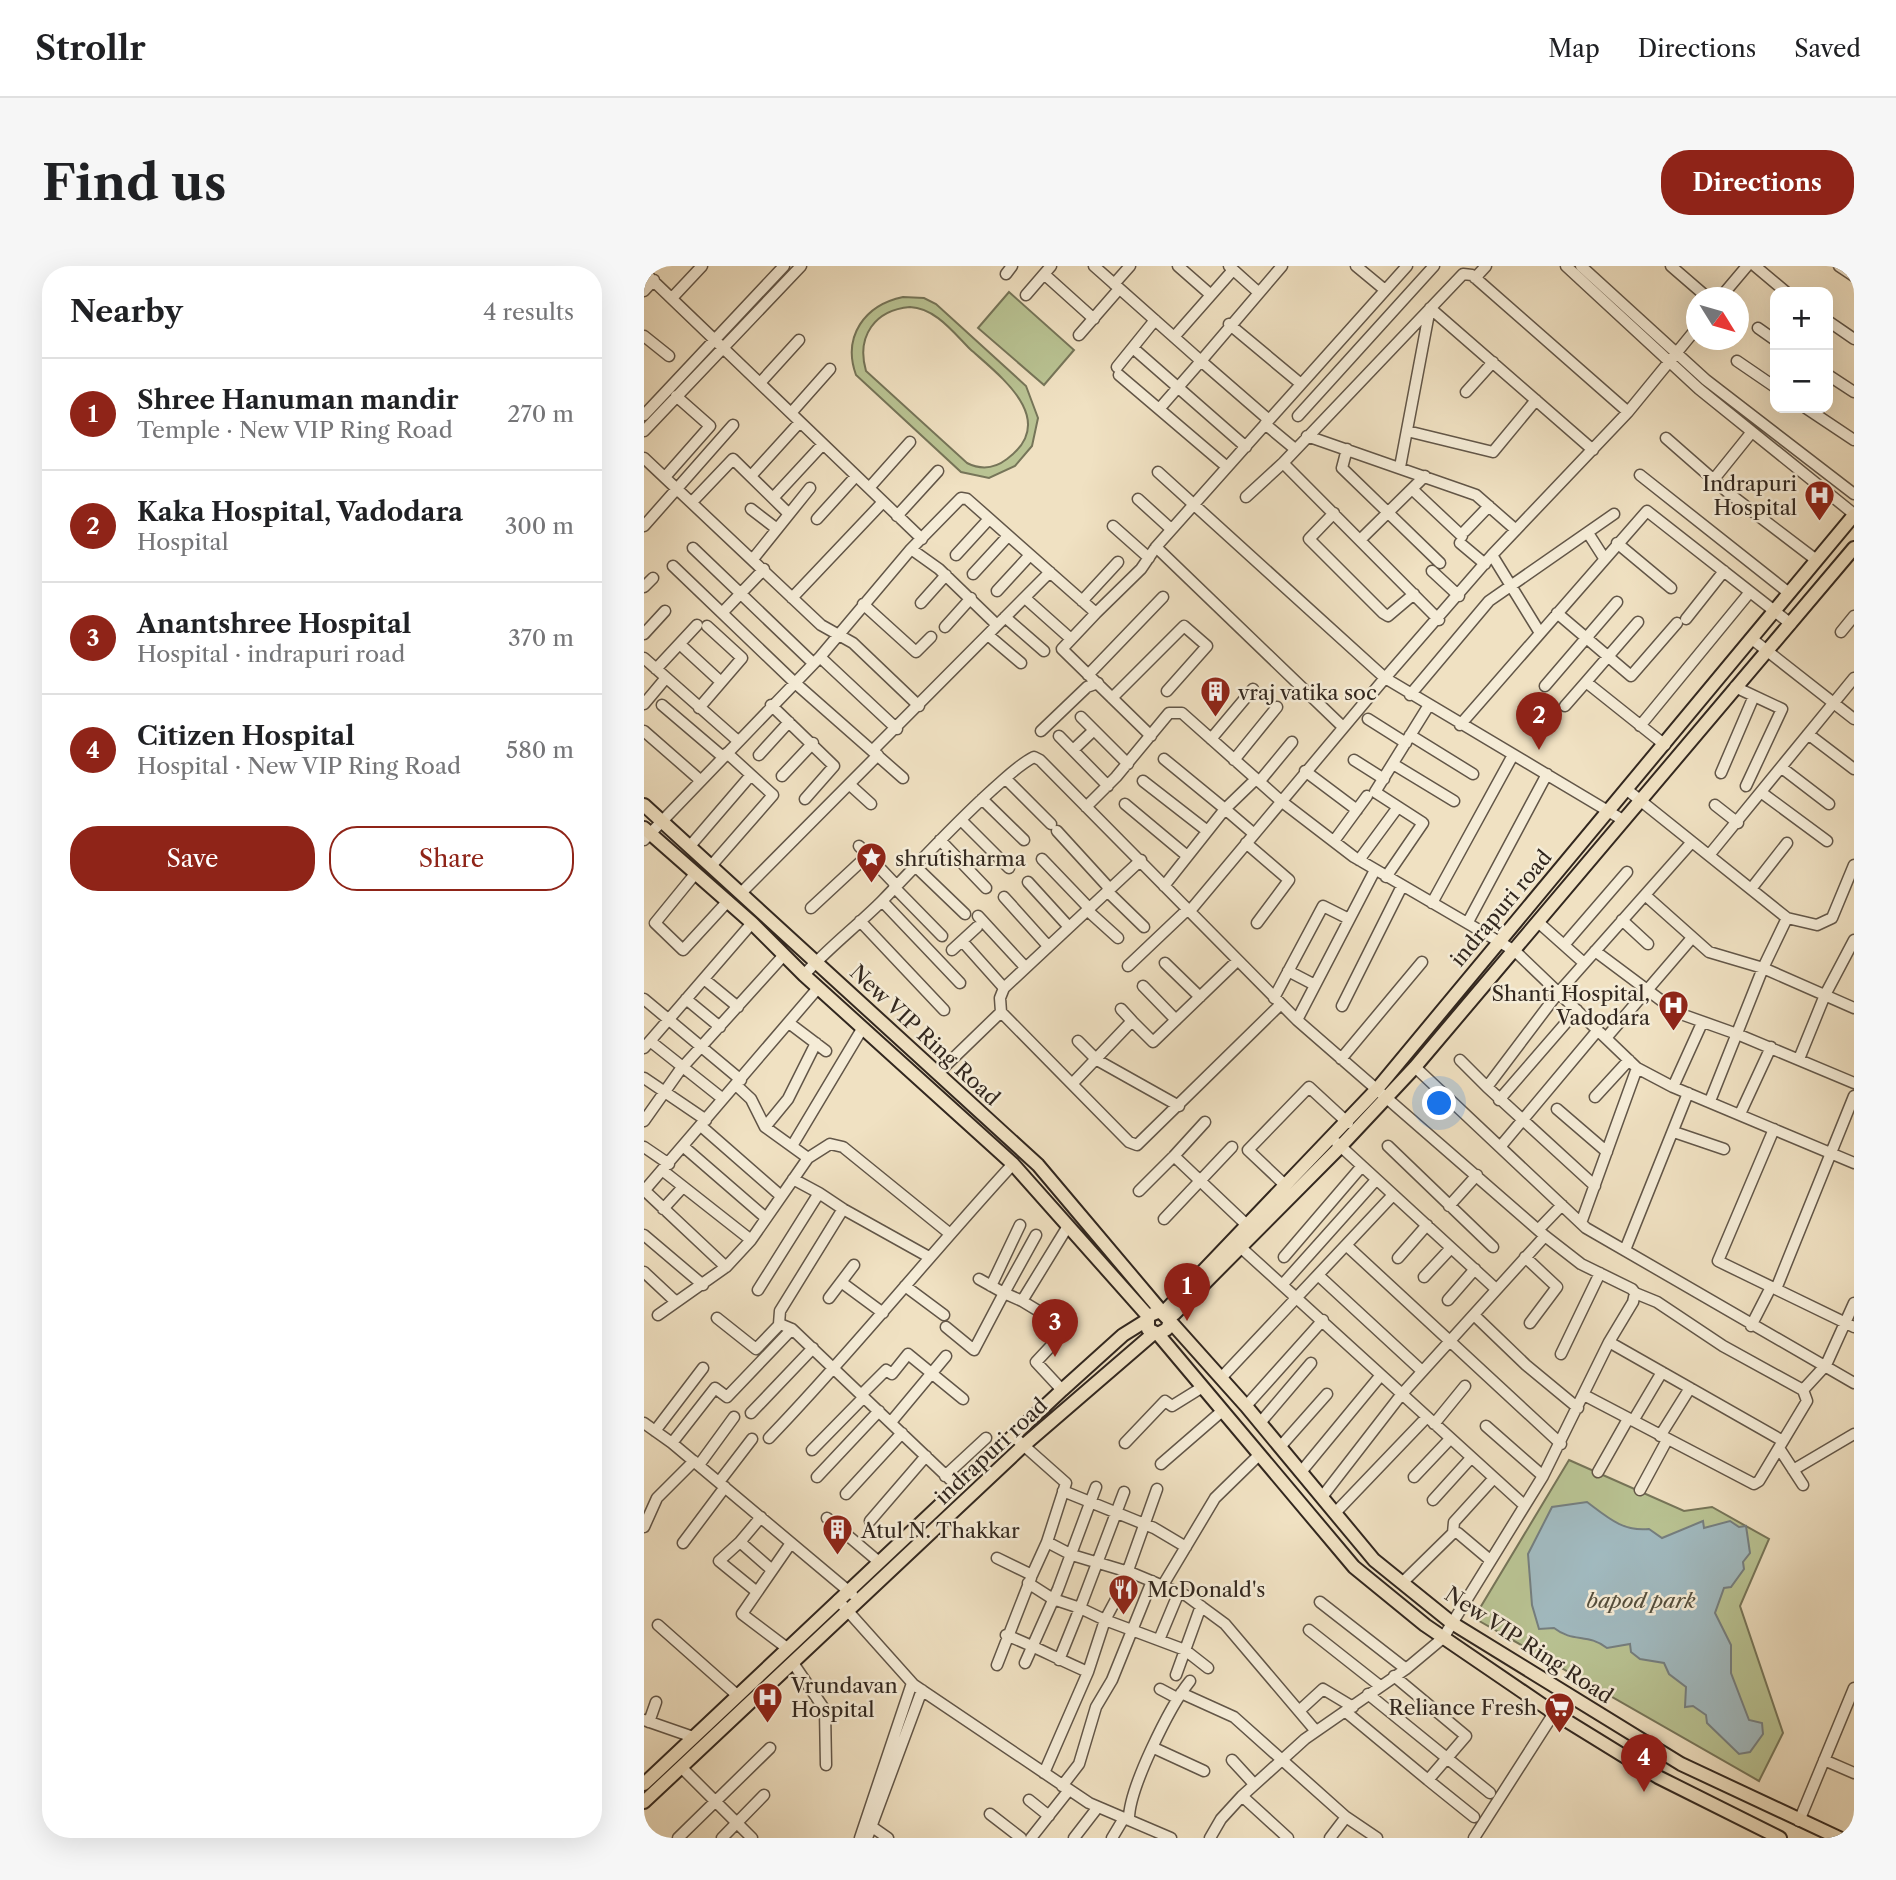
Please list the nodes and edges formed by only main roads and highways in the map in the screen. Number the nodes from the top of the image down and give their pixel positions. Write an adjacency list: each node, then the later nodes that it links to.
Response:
1 (1854, 514): 5 (main road, indrapuri road)
2 (1854, 548): 5 (main road, indrapuri road)
3 (644, 806): 8 (main road, New VIP Ring Road)
4 (646, 834): 9 (main road, New VIP Ring Road)
5 (1382, 1093): 6 (main road, indrapuri road); 6 (main road, indrapuri road)
6 (1336, 1143): 7 (main road, indrapuri road); 7 (main road, indrapuri road)
7 (1251, 1229): 8 (main road, indrapuri road)
8 (1166, 1316): 9 (main road, indrapuri road); 10 (main road, indrapuri road); 15 (main road, New VIP Ring Road)
9 (1148, 1318): 10 (main road, New VIP Ring Road); 11 (main road, indrapuri road)
10 (1156, 1334): 12 (main road, indrapuri road); 13 (main road, New VIP Ring Road)
11 (644, 1784)
12 (644, 1802)
13 (1757, 1833): 14 (main road, New VIP Ring Road)
14 (1780, 1838)
15 (1839, 1838)

